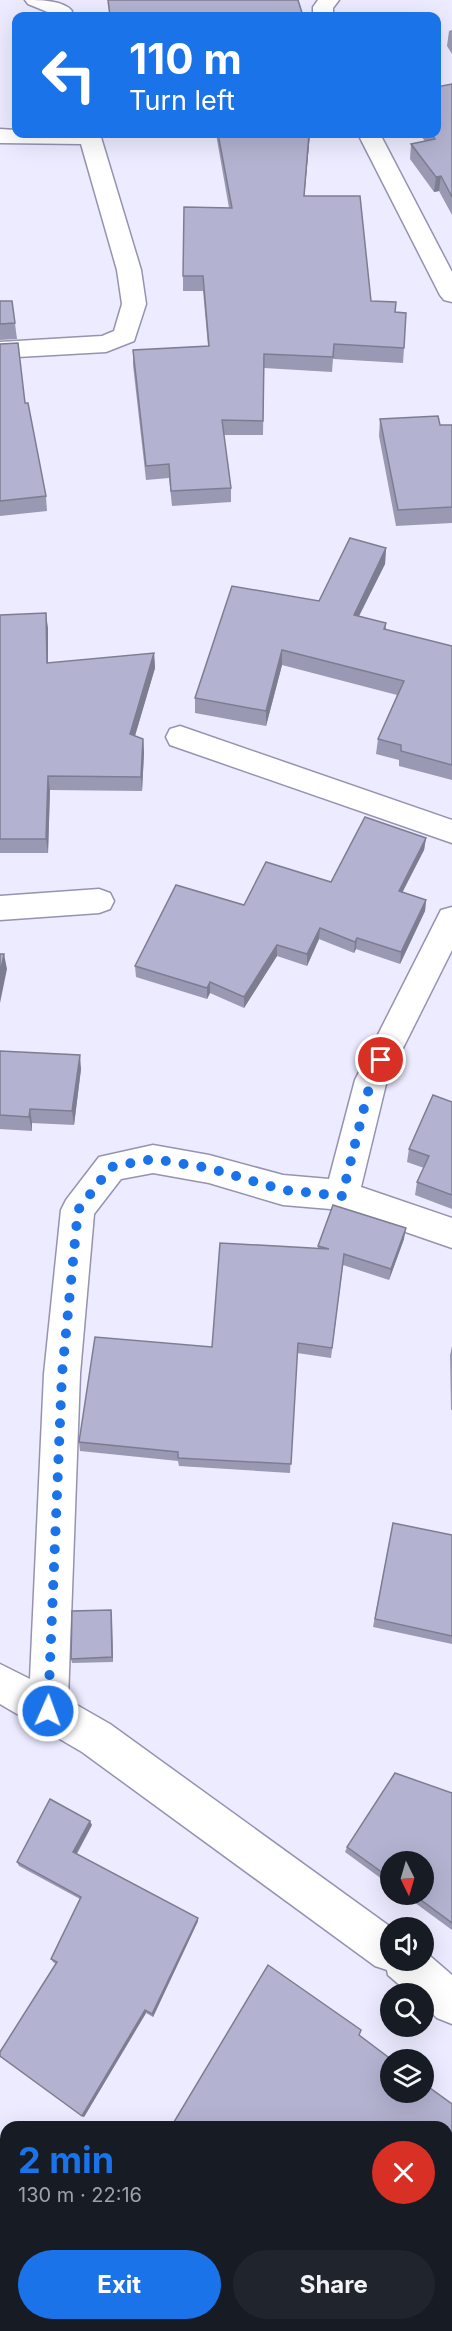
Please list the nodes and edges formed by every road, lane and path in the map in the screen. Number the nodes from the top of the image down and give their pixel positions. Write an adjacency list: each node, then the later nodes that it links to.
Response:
1 (35, 0): 2 (street)
2 (62, 9)
3 (91, 138): 6 (street)
4 (371, 138): 5 (street)
5 (452, 295)
6 (0, 350)
7 (180, 737): 8 (street)
8 (452, 832)
9 (99, 901): 10 (street)
10 (0, 908)
11 (452, 919): 12 (street)
12 (342, 1196): 13 (street); 15 (street)
13 (452, 1233)
14 (0, 1683): 15 (street)
15 (48, 1711): 16 (street)
16 (380, 1944)
17 (416, 1971): 18 (street)
18 (452, 2003)

